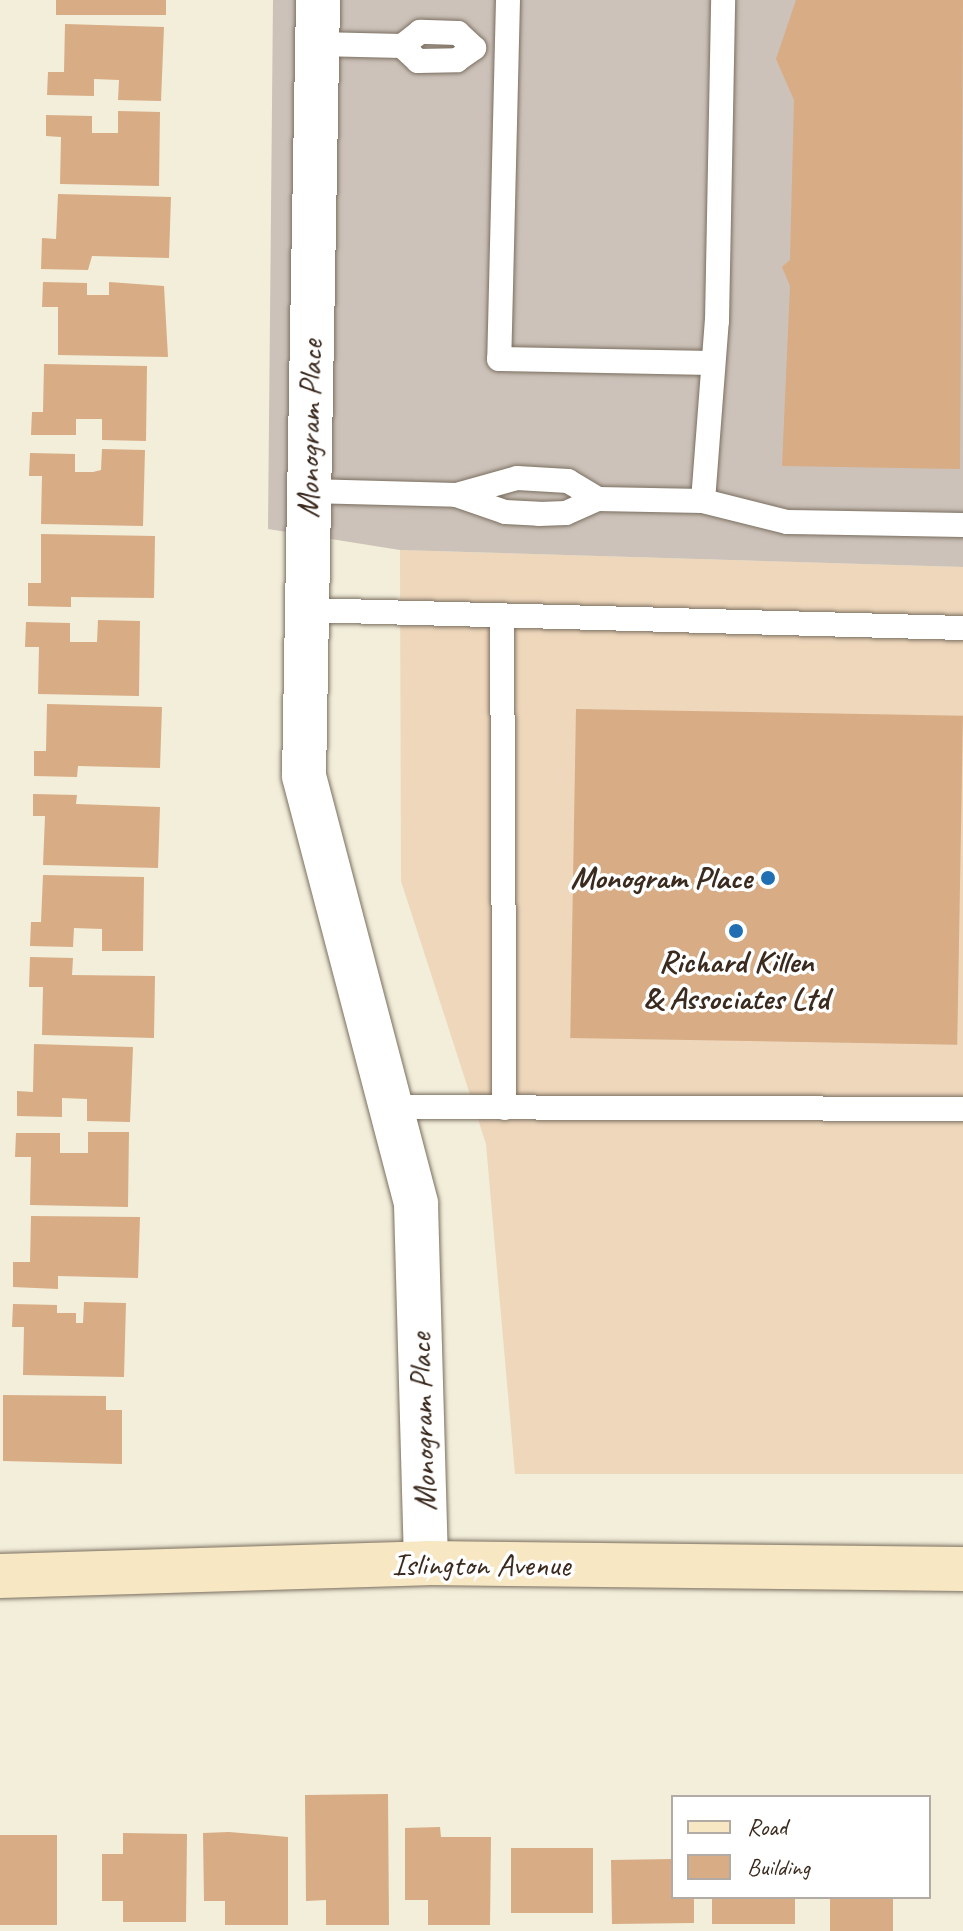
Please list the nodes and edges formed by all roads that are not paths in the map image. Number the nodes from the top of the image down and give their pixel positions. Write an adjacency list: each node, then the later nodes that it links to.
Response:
1 (318, 0): 4 (street, Monogram Place)
2 (508, 0): 5 (lane)
3 (723, 0): 6 (lane)
4 (317, 44): 5 (lane); 7 (street, Monogram Place)
5 (507, 49): 6 (lane)
6 (713, 363): 10 (lane)
7 (308, 491): 8 (lane); 12 (street, Monogram Place)
8 (456, 495): 9 (lane); 9 (lane)
9 (598, 499): 10 (lane)
10 (703, 501): 11 (lane)
11 (963, 525)
12 (306, 610): 13 (lane); 15 (street, Monogram Place)
13 (502, 616): 14 (lane); 16 (lane)
14 (963, 628)
15 (391, 1107): 16 (lane); 18 (street, Monogram Place)
16 (505, 1108): 17 (lane)
17 (963, 1109)
18 (426, 1563): 19 (main road, Islington Avenue); 20 (main road, Islington Avenue)
19 (963, 1569)
20 (0, 1576)

